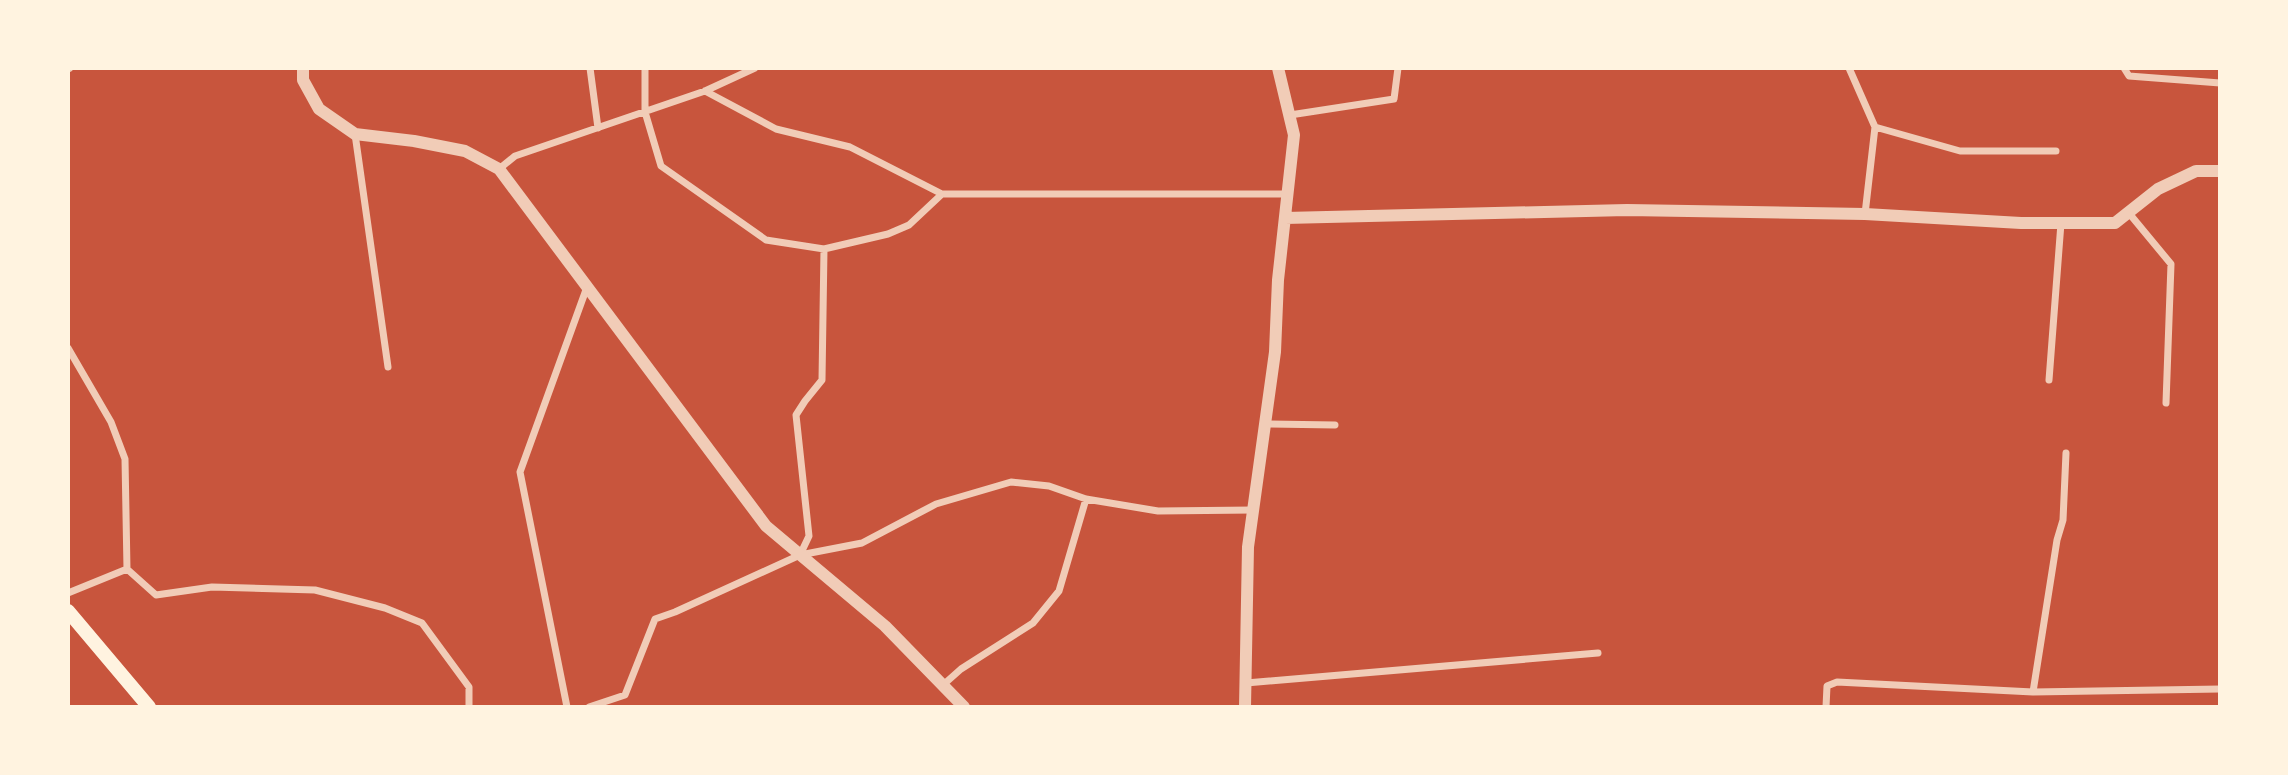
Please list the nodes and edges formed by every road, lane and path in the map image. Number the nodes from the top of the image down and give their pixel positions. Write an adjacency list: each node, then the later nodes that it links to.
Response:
1 (303, 68): 15 (street)
2 (590, 68): 14 (street)
3 (645, 68): 11 (street)
4 (755, 68): 10 (street)
5 (1279, 68): 12 (street)
6 (1398, 68): 12 (street)
7 (1849, 68): 13 (street)
8 (2124, 68): 9 (street)
9 (2220, 83)
10 (705, 91): 11 (street); 19 (street)
11 (645, 112): 14 (street); 25 (street)
12 (1290, 114): 20 (street)
13 (1875, 127): 16 (street); 22 (street)
14 (598, 128): 17 (street)
15 (355, 134): 17 (street); 28 (street)
16 (2056, 151)
17 (499, 169): 26 (street)
18 (2220, 171): 21 (street)
19 (942, 194): 20 (street); 25 (street)
20 (1288, 194): 23 (street)
21 (2128, 212): 24 (street); 30 (street)
22 (1865, 214): 23 (street); 24 (street)
23 (1285, 218): 31 (street)
24 (2062, 223): 29 (street)
25 (824, 250): 36 (street)
26 (587, 286): 36 (street); 47 (street)
27 (68, 348): 37 (street)
28 (388, 367)
29 (2049, 380)
30 (2166, 403)
31 (1266, 424): 32 (street); 35 (street)
32 (1335, 425)
33 (2067, 453): 44 (street)
34 (1086, 499): 35 (street); 36 (street); 42 (street)
35 (1254, 510): 41 (street)
36 (800, 555): 42 (street); 48 (street)
37 (127, 569): 38 (street); 46 (street)
38 (68, 593)
39 (68, 611): 45 (main road)
40 (1598, 653): 41 (street)
41 (1246, 683): 50 (street)
42 (943, 685): 49 (street)
43 (2220, 689): 44 (street)
44 (2032, 692): 51 (street)
45 (149, 707)
46 (469, 707)
47 (567, 707)
48 (589, 707)
49 (964, 707)
50 (1245, 707)
51 (1826, 707)

